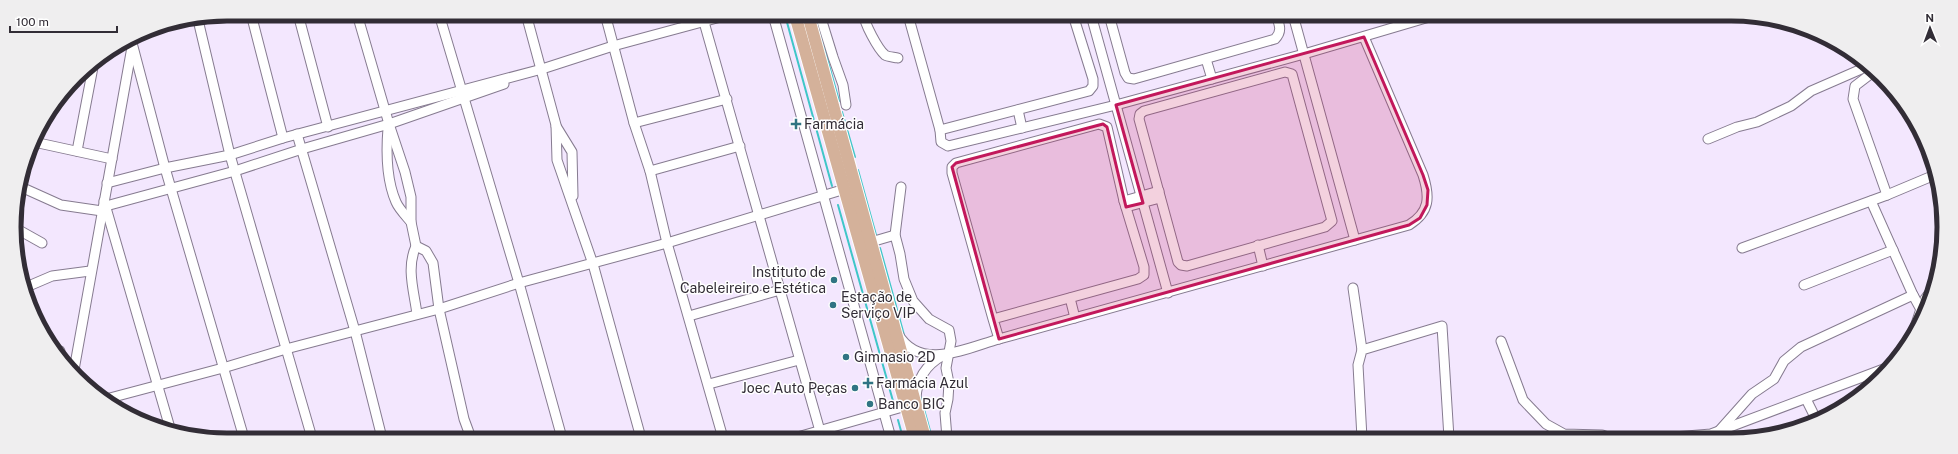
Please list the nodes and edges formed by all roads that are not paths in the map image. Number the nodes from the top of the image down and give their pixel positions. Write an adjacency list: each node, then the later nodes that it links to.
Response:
1 (253, 21): 48 (street)
2 (300, 21): 44 (street)
3 (359, 21): 40 (street)
4 (441, 21): 34 (street)
5 (528, 21): 29 (street)
6 (608, 21): 25 (street)
7 (693, 21): 25 (street)
8 (704, 21): 35 (street)
9 (775, 21): 67 (street)
10 (797, 21): 64 (main road)
11 (810, 21): 77 (main road)
12 (822, 21): 37 (street)
13 (864, 21): 27 (street)
14 (910, 21): 46 (street)
15 (1075, 21): 39 (street)
16 (1094, 21): 38 (street)
17 (1111, 21): 28 (street)
18 (1278, 21): 28 (street)
19 (1295, 21): 26 (street)
20 (1419, 21): 22 (street)
21 (199, 23): 54 (street)
22 (1364, 37): 26 (street); 78 (street)
23 (134, 43): 56 (street)
24 (132, 44): 55 (street)
25 (613, 46): 29 (street); 41 (street)
26 (1304, 54): 33 (street); 78 (street)
27 (898, 58)
28 (1206, 59): 33 (street)
29 (542, 69): 34 (street); 36 (street); 43 (street)
30 (1862, 69): 49 (street)
31 (92, 71): 53 (street)
32 (1870, 75): 66 (street)
33 (1212, 80): 38 (street)
34 (461, 90): 36 (street); 40 (street)
35 (727, 99): 41 (street); 51 (street)
36 (464, 100): 42 (street); 88 (street)
37 (846, 105)
38 (1116, 105): 45 (street); 68 (street)
39 (1018, 110): 45 (street); 46 (street)
40 (386, 112): 42 (street); 44 (street)
41 (634, 123): 57 (street)
42 (389, 124): 52 (street); 74 (street); 74 (street)
43 (556, 125): 70 (street); 70 (street)
44 (328, 127): 47 (street)
45 (1022, 128): 46 (street)
46 (940, 130)
47 (297, 134): 48 (street); 52 (street)
48 (283, 138): 54 (street)
49 (1708, 139)
50 (39, 143): 53 (street)
51 (740, 146): 57 (street); 73 (street)
52 (302, 149): 58 (street); 103 (street)
53 (77, 152): 55 (street)
54 (230, 155): 56 (street); 58 (street)
55 (112, 159): 60 (street)
56 (165, 168): 60 (street); 61 (street)
57 (650, 171): 80 (street)
58 (235, 172): 61 (street); 106 (street)
59 (1931, 176): 66 (street)
60 (107, 183): 72 (street)
61 (171, 187): 72 (street); 111 (street)
62 (901, 187): 76 (street)
63 (25, 188): 72 (street)
64 (845, 190): 67 (street); 117 (main road)
65 (1159, 195): 68 (street); 81 (street); 81 (street)
66 (1887, 195): 69 (street)
67 (825, 196): 73 (street); 118 (street)
68 (1142, 199): 71 (street); 93 (street)
69 (1871, 201): 83 (street); 84 (street)
70 (573, 202): 85 (street)
71 (1125, 204): 95 (street); 101 (street)
72 (104, 205): 87 (street); 114 (street)
73 (760, 214): 80 (street); 92 (street)
74 (411, 222): 82 (street)
75 (21, 231): 79 (street)
76 (895, 235): 77 (street); 108 (street)
77 (875, 240): 102 (main road)
78 (1356, 240): 86 (street)
79 (42, 243)
80 (667, 243): 85 (street); 99 (street)
81 (1258, 245): 86 (street)
82 (416, 246): 97 (street); 98 (street)
83 (1742, 248)
84 (1893, 250): 89 (street); 94 (street)
85 (593, 264): 88 (street); 129 (street)
86 (1263, 266): 93 (street)
87 (90, 272): 90 (street); 110 (street)
88 (519, 283): 97 (street); 128 (street)
89 (1804, 285)
90 (30, 286)
91 (1353, 288): 107 (street)
92 (780, 290): 99 (street); 109 (street)
93 (1168, 293): 100 (street)
94 (1913, 296): 96 (street); 139 (street)
95 (1070, 298): 100 (street); 101 (street)
96 (1920, 308)
97 (439, 309): 98 (street); 120 (street)
98 (417, 314): 103 (street)
99 (689, 316): 113 (street)
100 (1075, 318): 104 (street)
101 (992, 319): 104 (street)
102 (895, 328): 108 (street); 117 (main road)
103 (355, 331): 106 (street); 125 (street)
104 (998, 339): 108 (street)
105 (1501, 341): 138 (street)
106 (286, 349): 111 (street); 124 (street)
107 (1362, 350): 136 (street); 137 (street)
108 (946, 354): 117 (street); 135 (street)
109 (799, 360): 113 (street); 122 (street)
110 (75, 366)
111 (223, 368): 114 (street); 123 (street)
112 (1879, 371): 116 (street)
113 (709, 384): 130 (street)
114 (156, 385): 115 (street); 121 (street)
115 (113, 398)
116 (1806, 399): 119 (street); 140 (street)
117 (911, 405): 118 (street); 133 (main road); 134 (main road)
118 (884, 413): 122 (street); 132 (street)
119 (1814, 415)
120 (464, 419): 126 (street); 127 (street)
121 (169, 424)
122 (820, 431): 131 (street)
123 (242, 433)
124 (311, 433)
125 (381, 433)
126 (464, 433)
127 (469, 433)
128 (561, 433)
129 (640, 433)
130 (722, 433)
131 (813, 433)
132 (890, 433)
133 (914, 433)
134 (923, 433)
135 (946, 433)
136 (1362, 433)
137 (1449, 433)
138 (1562, 433)
139 (1711, 433)
140 (1714, 433)

